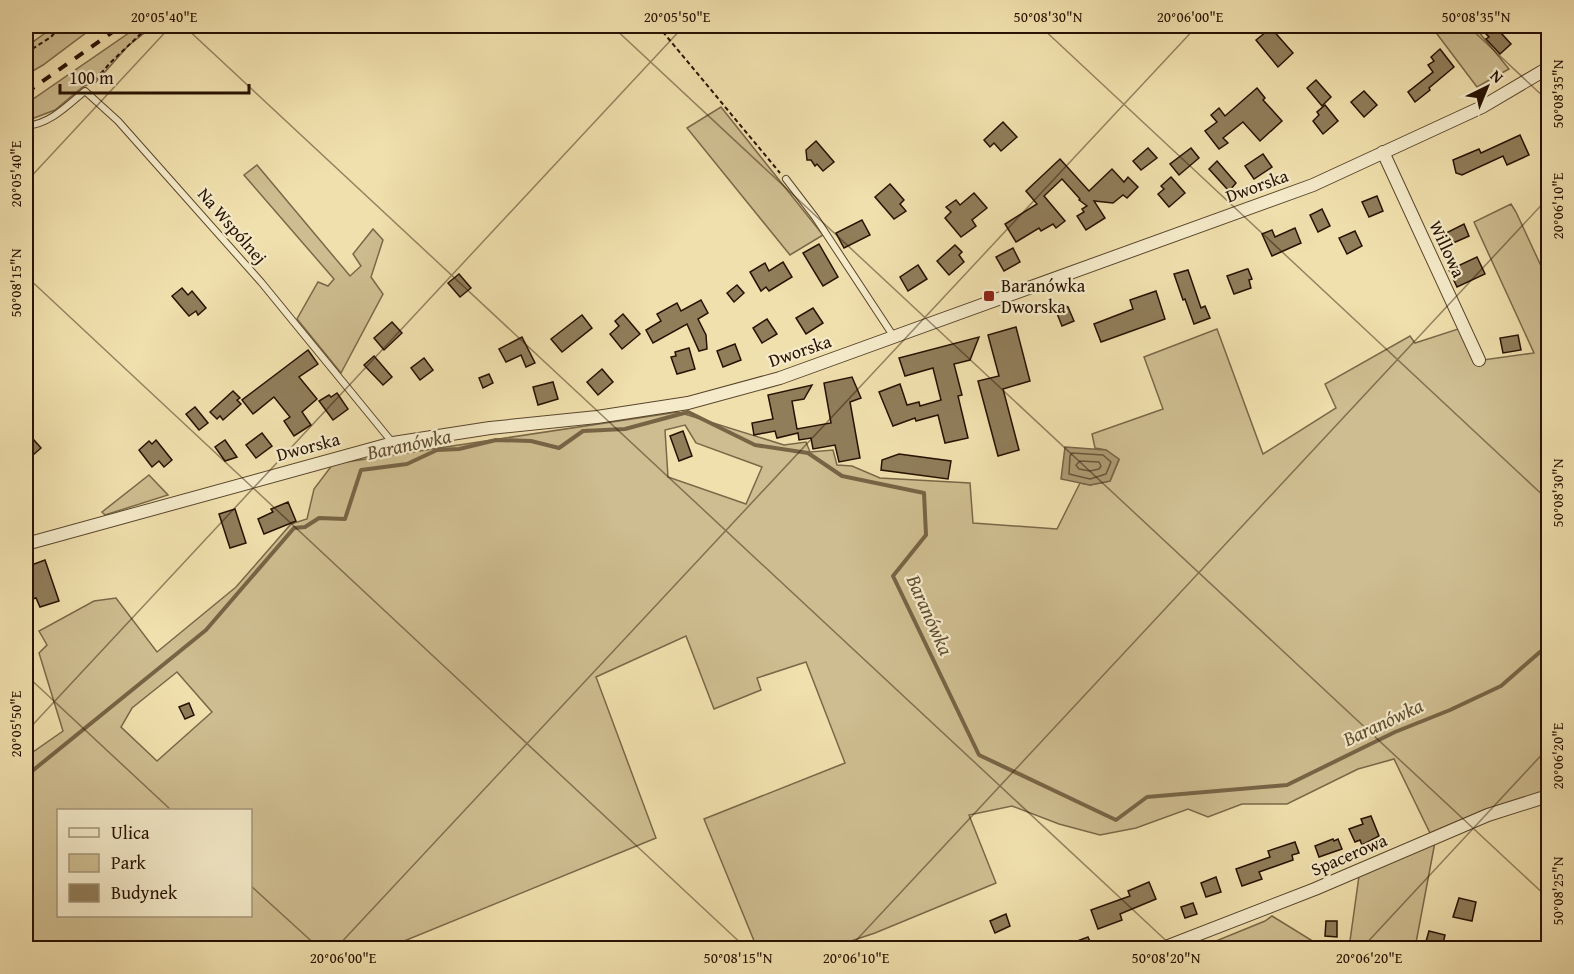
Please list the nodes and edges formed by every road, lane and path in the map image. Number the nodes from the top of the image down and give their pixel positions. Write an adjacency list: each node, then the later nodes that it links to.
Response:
1 (60, 26): 4 (path)
2 (149, 26): 6 (path)
3 (658, 26): 9 (path)
4 (26, 53)
5 (1548, 68): 8 (street, Dworska)
6 (85, 91): 7 (lane); 12 (lane, Na Wspólnej)
7 (26, 126)
8 (1383, 153): 10 (street, Dworska); 11 (street, Willowa)
9 (786, 180): 10 (lane)
10 (894, 337): 12 (street, Dworska)
11 (1479, 360)
12 (393, 443): 13 (street, Dworska)
13 (26, 544)
14 (1548, 796): 15 (street, Spacerowa)
15 (1163, 948)

